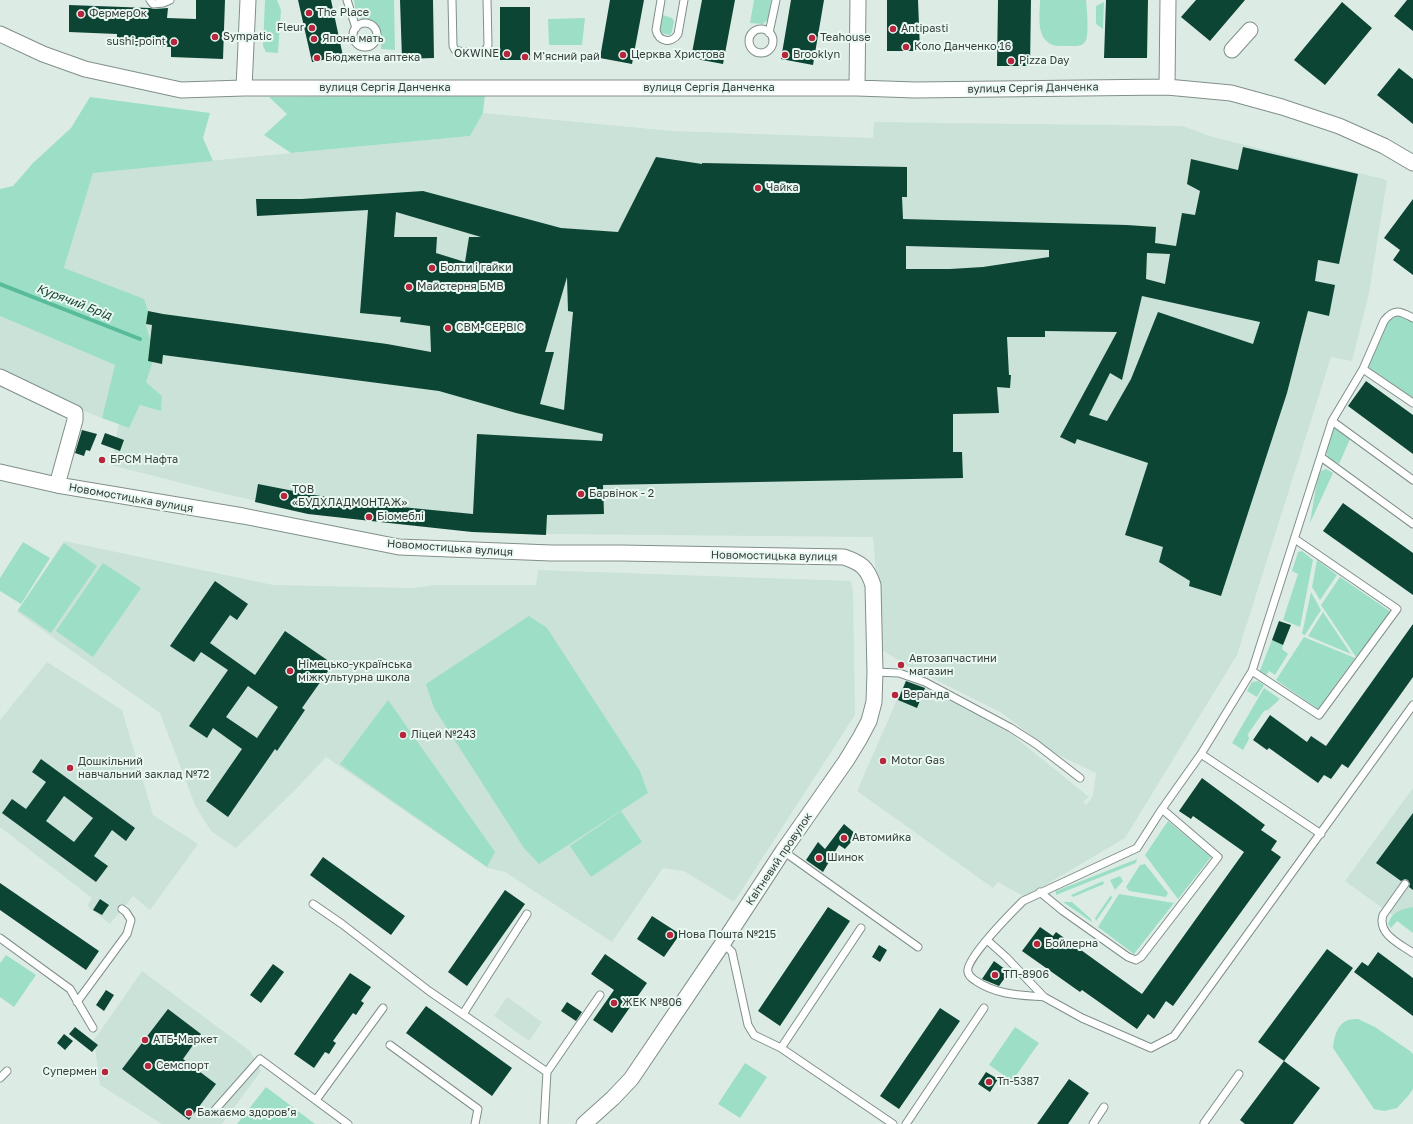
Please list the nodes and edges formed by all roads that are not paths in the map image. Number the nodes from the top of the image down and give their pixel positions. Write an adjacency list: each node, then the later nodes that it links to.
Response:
1 (150, 0): 2 (lane)
2 (170, 0)
3 (248, 0): 18 (street)
4 (347, 0): 12 (lane)
5 (452, 0): 6 (lane)
6 (487, 0)
7 (661, 0): 8 (lane)
8 (684, 0)
9 (776, 0): 14 (lane)
10 (858, 0): 19 (street)
11 (1168, 0): 17 (street)
12 (356, 28)
13 (1250, 30): 16 (street)
14 (769, 33)
15 (0, 34): 18 (street, вулиця Сергія Данченка)
16 (1232, 50)
17 (1167, 87): 19 (street, вулиця Сергія Данченка); 20 (street, вулиця Сергія Данченка)
18 (244, 88): 19 (street, вулиця Сергія Данченка)
19 (857, 88)
20 (1413, 163)
21 (1413, 318): 22 (lane)
22 (1363, 369): 24 (lane); 25 (lane)
23 (0, 377): 29 (street)
24 (1413, 403)
25 (1332, 421): 26 (lane); 28 (lane)
26 (1321, 457): 30 (lane); 31 (lane)
27 (0, 472): 29 (street, Новомостицька вулиця)
28 (1413, 480)
29 (57, 485): 32 (street, Новомостицька вулиця)
30 (1413, 524)
31 (1295, 539): 33 (lane); 33 (lane)
32 (858, 562): 34 (street, Квітневий провулок)
33 (1252, 671): 36 (lane)
34 (875, 672): 37 (lane); 40 (street, Квітневий провулок)
35 (1413, 705): 39 (lane)
36 (1201, 754): 38 (lane); 39 (lane)
37 (1080, 778)
38 (1162, 809): 42 (lane); 42 (lane)
39 (1321, 834): 53 (lane)
40 (783, 851): 49 (street, Квітневий провулок); 50 (lane)
41 (1405, 884): 51 (lane)
42 (1040, 892): 48 (lane)
43 (313, 904): 57 (lane)
44 (122, 909): 54 (lane)
45 (527, 914): 57 (lane)
46 (861, 928): 60 (lane)
47 (0, 938): 54 (lane)
48 (987, 940): 53 (lane); 53 (lane)
49 (723, 943): 60 (lane); 71 (street, Квітневий провулок)
50 (918, 948)
51 (1413, 953)
52 (600, 995): 62 (lane)
53 (1044, 997)
54 (77, 1002): 58 (lane)
55 (383, 1008): 65 (lane)
56 (984, 1008): 73 (lane)
57 (463, 1014): 62 (lane)
58 (93, 1028)
59 (390, 1045): 69 (lane)
60 (781, 1048): 72 (lane)
61 (7, 1072): 64 (lane)
62 (547, 1072): 70 (lane)
63 (1239, 1074): 75 (lane)
64 (0, 1078)
65 (316, 1100): 67 (lane); 68 (lane)
66 (1104, 1107): 74 (lane)
67 (214, 1111)
68 (348, 1124)
69 (476, 1124)
70 (544, 1124)
71 (584, 1124)
72 (893, 1124)
73 (906, 1124)
74 (1093, 1124)
75 (1204, 1124)

